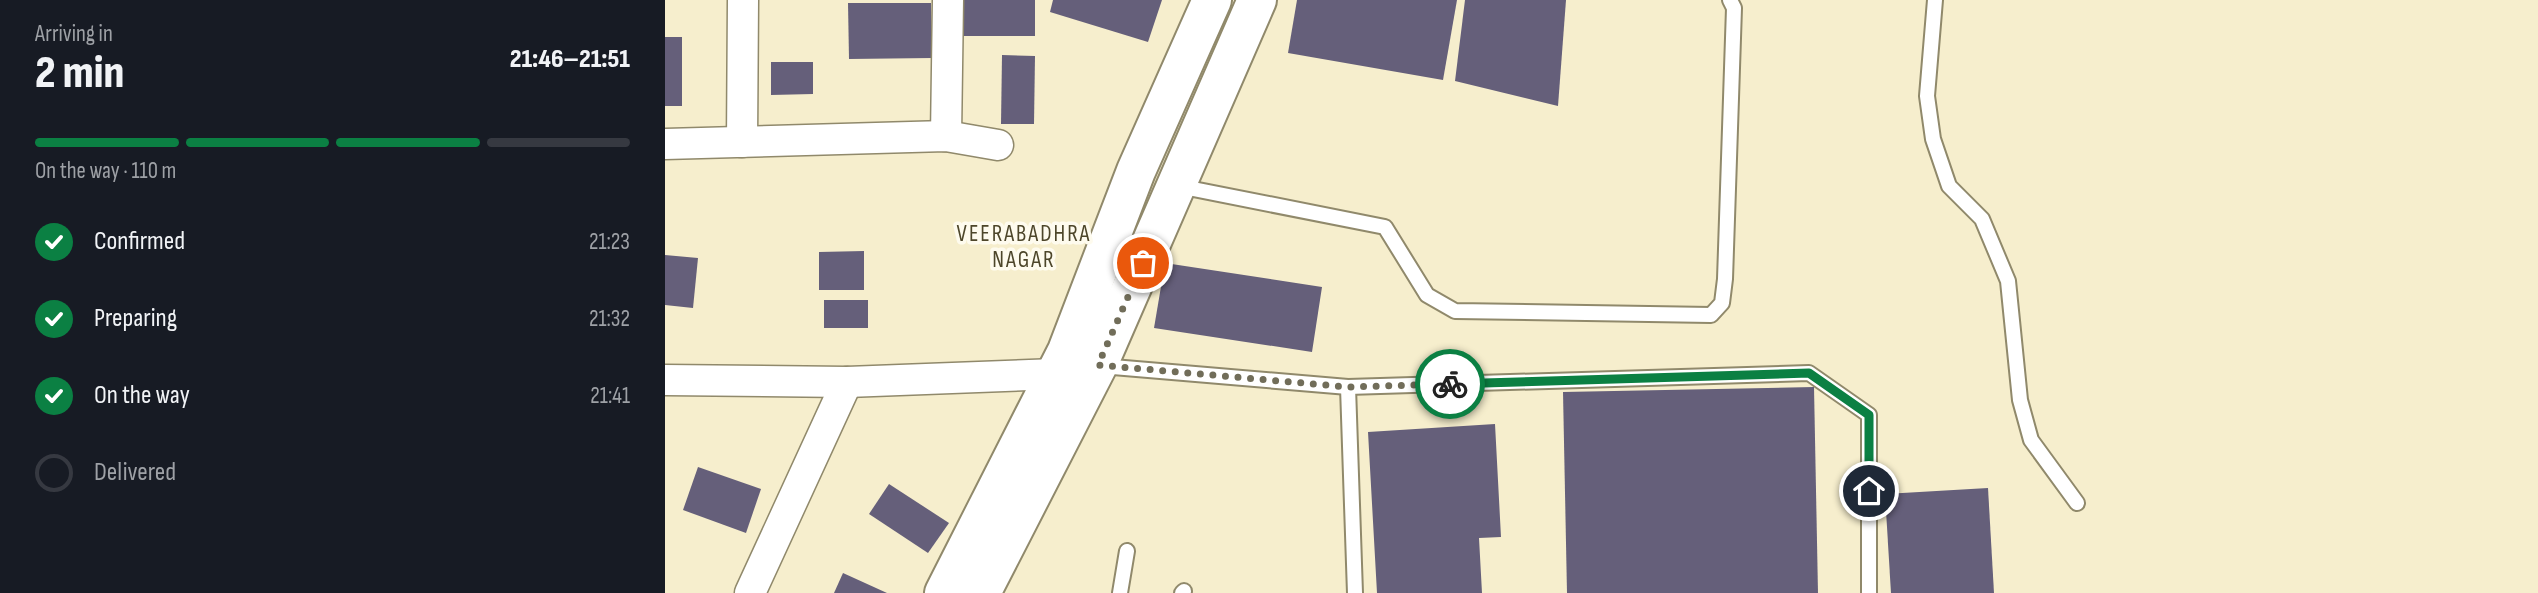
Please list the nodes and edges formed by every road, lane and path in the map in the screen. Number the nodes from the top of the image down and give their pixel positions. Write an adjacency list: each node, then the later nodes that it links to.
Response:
1 (743, 0): 8 (street)
2 (948, 0): 7 (street)
3 (1212, 0): 12 (main road)
4 (1257, 0): 11 (main road)
5 (1730, 0): 11 (lane)
6 (1935, 0): 16 (lane)
7 (946, 136): 8 (street); 10 (street)
8 (742, 142): 9 (street)
9 (665, 144)
10 (998, 145)
11 (1177, 186): 12 (main road)
12 (1081, 374): 14 (street); 15 (lane); 19 (main road); 20 (main road)
13 (665, 380): 14 (street)
14 (847, 382): 18 (street)
15 (1348, 387): 22 (lane); 23 (lane)
16 (2077, 503)
17 (1127, 551): 21 (lane)
18 (750, 593)
19 (944, 593)
20 (981, 593)
21 (1120, 593)
22 (1355, 593)
23 (1869, 593)

